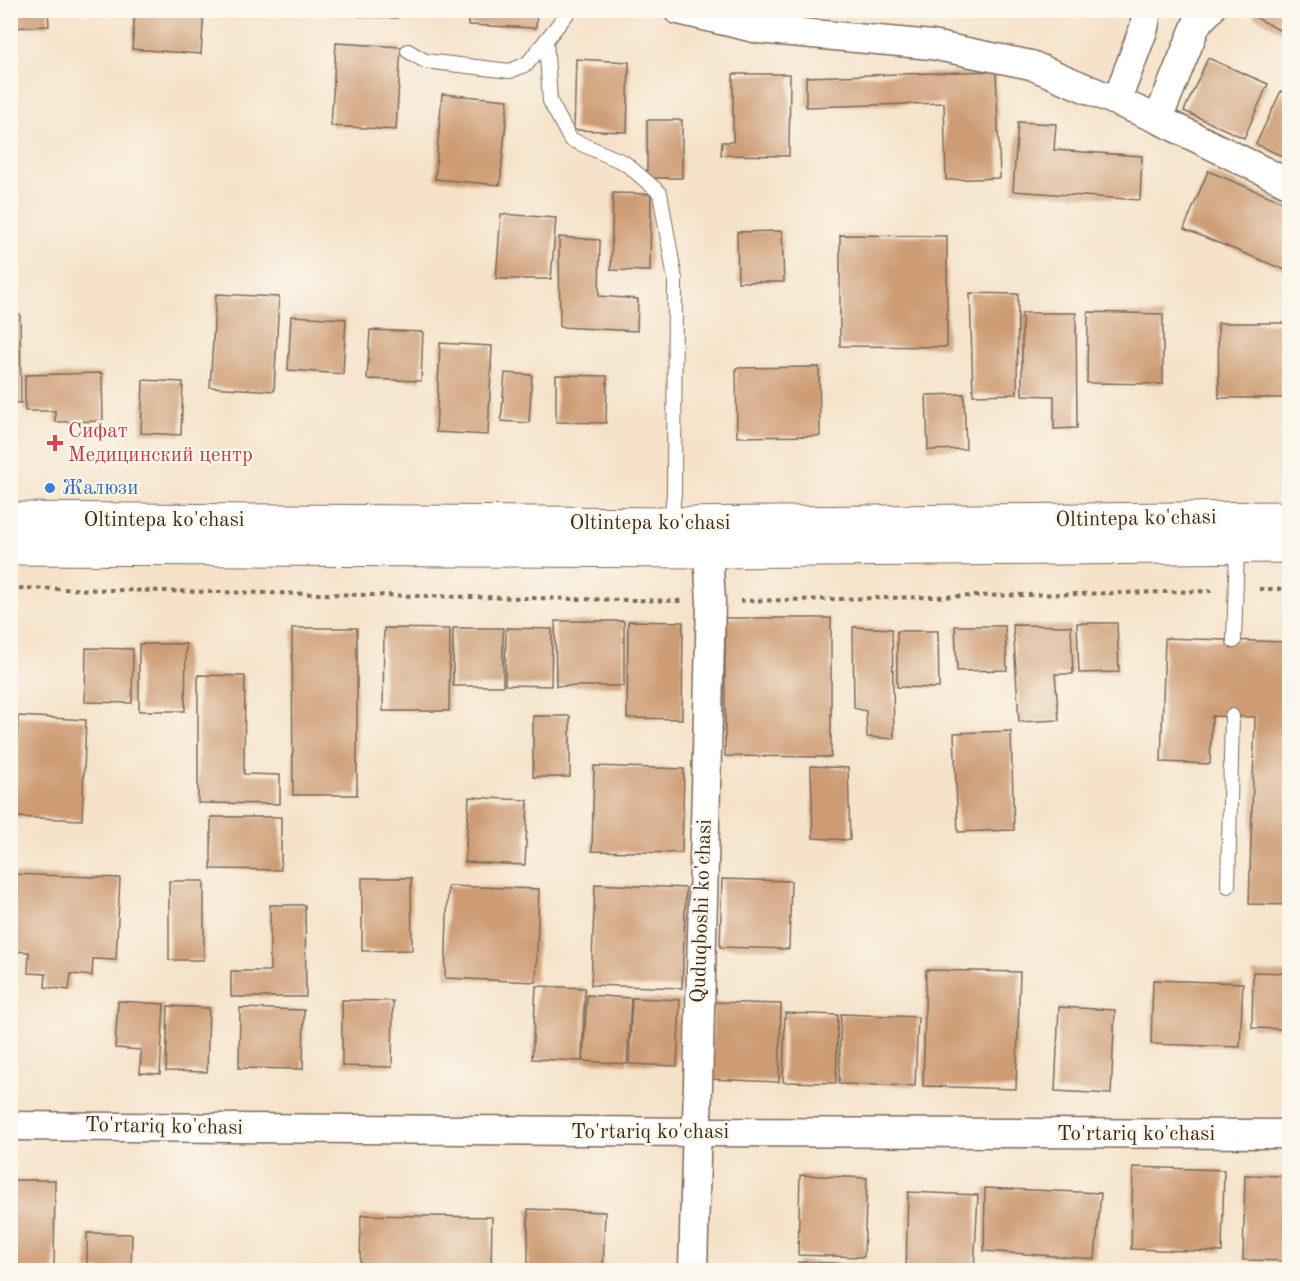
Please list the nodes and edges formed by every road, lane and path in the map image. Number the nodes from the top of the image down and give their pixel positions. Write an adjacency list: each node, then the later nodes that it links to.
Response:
1 (570, 10): 5 (lane)
2 (678, 10): 7 (street)
3 (1147, 10): 7 (street)
4 (1210, 10): 8 (street)
5 (546, 40): 6 (lane); 12 (lane)
6 (408, 51)
7 (1117, 100): 8 (street)
8 (1158, 119): 9 (street)
9 (1290, 184)
10 (1290, 518): 13 (main road, Oltintepa ko'chasi)
11 (10, 519): 12 (main road, Oltintepa ko'chasi)
12 (671, 524): 13 (main road, Oltintepa ko'chasi)
13 (708, 537): 14 (main road, Oltintepa ko'chasi); 16 (main road, Oltintepa ko'chasi); 21 (street, Quduqboshi ko'chasi)
14 (1237, 546): 15 (main road, Oltintepa ko'chasi); 22 (lane)
15 (1290, 546)
16 (10, 549)
17 (10, 588): 21 (path)
18 (1290, 589): 20 (path)
19 (1219, 590): 21 (path)
20 (1254, 590)
21 (711, 602): 26 (street, Quduqboshi ko'chasi)
22 (1234, 641)
23 (1232, 716): 24 (lane)
24 (1228, 886)
25 (10, 1126): 26 (street, To'rtariq ko'chasi)
26 (696, 1132): 27 (street, To'rtariq ko'chasi); 28 (street, Quduqboshi ko'chasi)
27 (1290, 1134)
28 (693, 1270)

